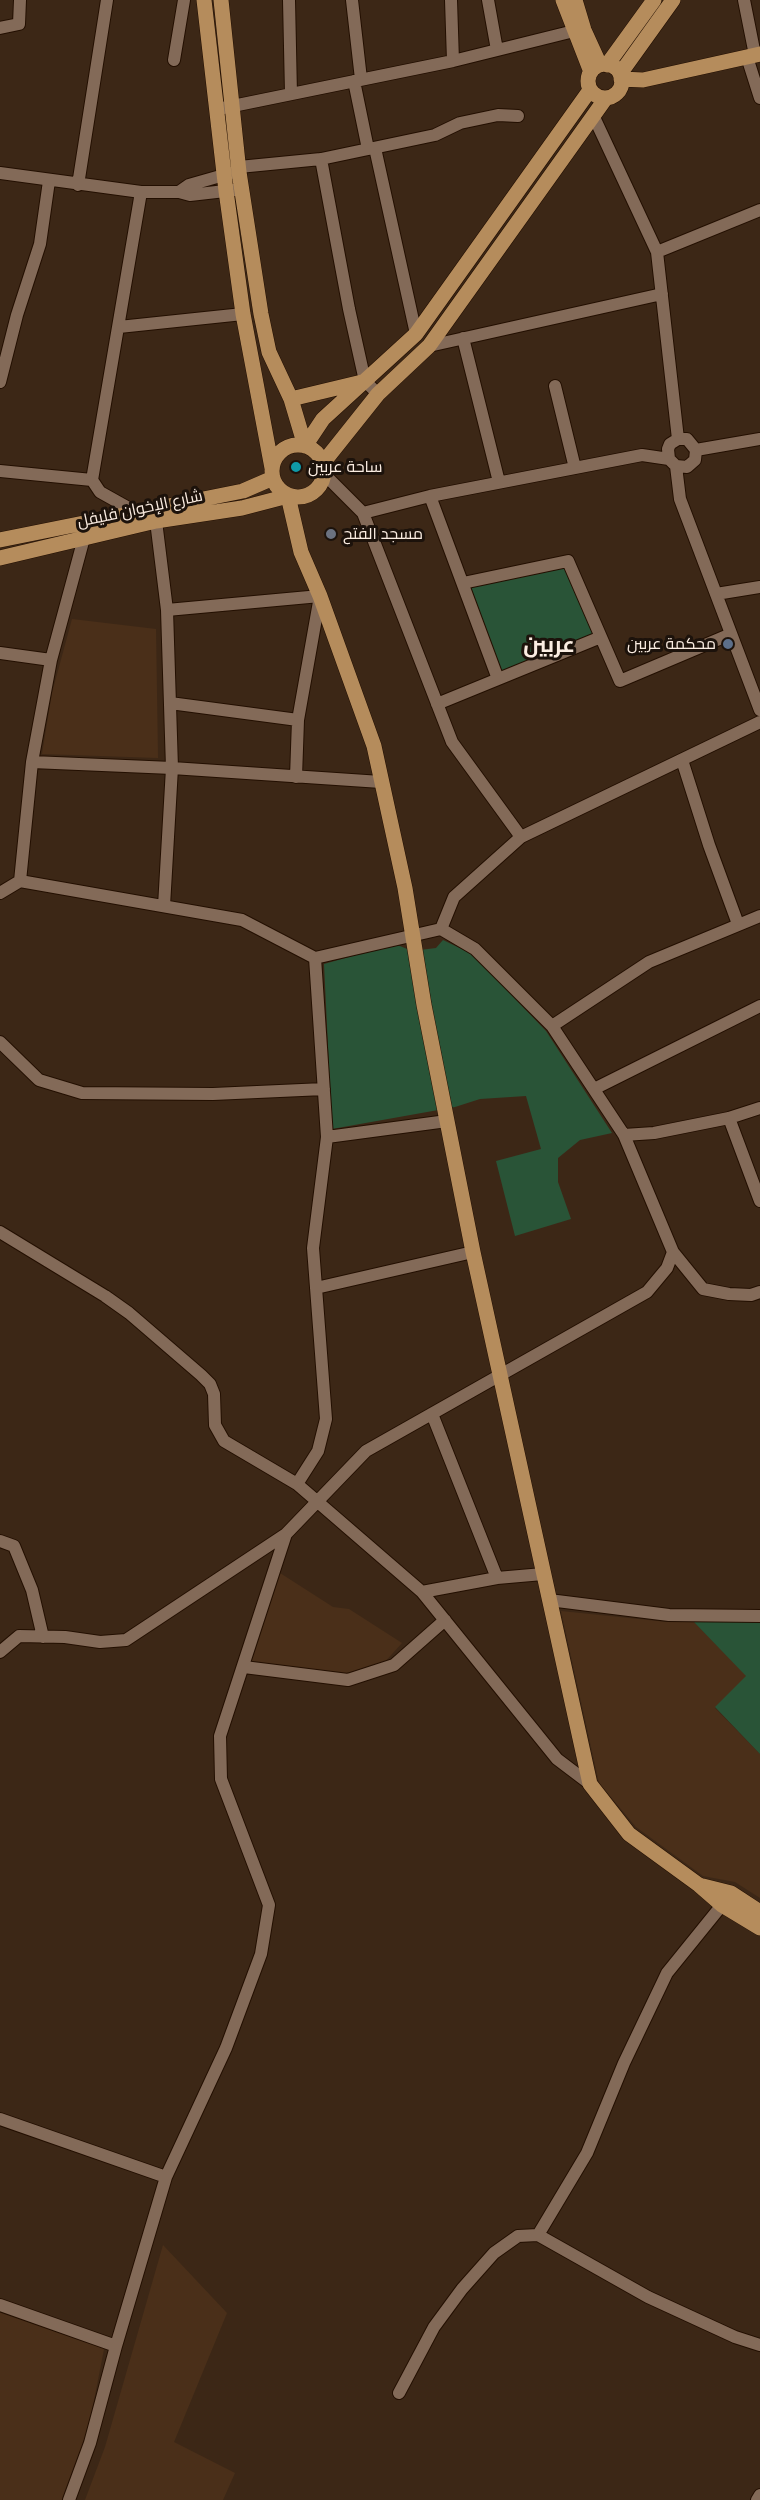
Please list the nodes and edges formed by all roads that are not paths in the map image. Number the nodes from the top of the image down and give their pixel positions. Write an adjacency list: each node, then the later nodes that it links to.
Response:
1 (20, 0): 15 (street)
2 (107, 0): 37 (street)
3 (184, 0): 19 (street)
4 (204, 0): 29 (main road)
5 (221, 0): 28 (main road)
6 (290, 0): 25 (street)
7 (352, 0): 23 (street)
8 (451, 0): 20 (street)
9 (488, 0): 17 (street)
10 (564, 0): 16 (main road)
11 (575, 0): 21 (main road)
12 (654, 0): 21 (main road)
13 (673, 0): 22 (main road)
14 (744, 0): 18 (street)
15 (0, 28)
16 (574, 31): 17 (street); 21 (main road)
17 (496, 50): 20 (street)
18 (754, 56): 22 (main road); 27 (street)
19 (174, 60)
20 (453, 60): 23 (street)
21 (599, 67): 22 (main road); 24 (main road)
22 (620, 77): 26 (main road)
23 (358, 80): 25 (street); 32 (street)
24 (590, 90): 26 (main road); 47 (main road)
25 (291, 94): 28 (street)
26 (606, 98): 30 (main road)
27 (760, 98)
28 (233, 106): 29 (street); 34 (main road)
29 (217, 109): 34 (main road)
30 (592, 115): 43 (street); 49 (main road)
31 (518, 116): 32 (street)
32 (371, 148): 33 (street); 47 (street)
33 (321, 159): 34 (street); 50 (street)
34 (234, 171): 38 (main road); 39 (main road); 41 (street)
35 (0, 173): 36 (street)
36 (49, 181): 37 (street); 51 (street)
37 (78, 185): 40 (street)
38 (242, 189): 39 (street); 54 (main road)
39 (226, 191): 41 (street); 45 (main road)
40 (141, 192): 41 (street); 46 (street)
41 (179, 192)
42 (760, 210): 43 (street)
43 (657, 252): 44 (street)
44 (662, 294): 48 (street); 55 (street)
45 (243, 314): 46 (street); 63 (main road)
46 (119, 327): 64 (street)
47 (416, 334): 50 (main road)
48 (463, 338): 49 (street); 65 (street)
49 (429, 346): 53 (main road)
50 (365, 381): 53 (street); 54 (main road); 57 (main road)
51 (0, 382)
52 (555, 386): 61 (street)
53 (378, 394): 60 (main road)
54 (291, 399): 57 (main road)
55 (678, 439): 58 (street); 59 (street)
56 (760, 439): 58 (street)
57 (305, 446): 60 (main road); 63 (main road)
58 (696, 450): 59 (street)
59 (672, 462): 61 (street); 76 (street)
60 (324, 468): 66 (main road); 69 (street)
61 (575, 468): 65 (street)
62 (0, 471): 64 (street)
63 (273, 473): 66 (main road); 68 (main road, شارع الإخوان فليفل)
64 (92, 480): 68 (street)
65 (500, 482): 67 (street)
66 (288, 496): 70 (main road, شارع الإخوان فليفل); 77 (main road)
67 (430, 496): 69 (street); 74 (street)
68 (134, 511): 72 (main road, شارع الإخوان فليفل)
69 (363, 513): 85 (street)
70 (156, 521): 71 (main road, شارع الإخوان فليفل); 78 (street)
71 (84, 538): 73 (main road, شارع الإخوان فليفل); 82 (street)
72 (0, 540)
73 (0, 558)
74 (463, 583): 80 (street); 83 (street)
75 (760, 587): 76 (street)
76 (716, 594): 79 (street)
77 (320, 596): 78 (street); 87 (street); 93 (main road)
78 (167, 609): 84 (street)
79 (731, 634): 80 (street); 86 (street)
80 (601, 638): 83 (street)
81 (0, 653): 82 (street)
82 (51, 660): 90 (street)
83 (498, 679): 85 (street)
84 (170, 703): 87 (street); 91 (street)
85 (437, 704): 94 (street)
86 (760, 710)
87 (298, 720): 92 (street)
88 (760, 722): 89 (street)
89 (682, 760): 94 (street); 99 (street)
90 (32, 762): 91 (street); 95 (street)
91 (172, 768): 92 (street); 97 (street)
92 (296, 777): 93 (street)
93 (381, 782): 101 (main road)
94 (521, 837): 100 (street)
95 (20, 881): 96 (street); 97 (street)
96 (0, 893)
97 (164, 906): 102 (street)
98 (760, 915): 99 (street)
99 (738, 924): 104 (street)
100 (441, 929): 101 (street); 104 (street)
101 (413, 935): 102 (street); 110 (main road)
102 (315, 958): 106 (street)
103 (760, 1006): 107 (street)
104 (552, 1026): 107 (street)
105 (0, 1042): 106 (street)
106 (324, 1089): 112 (street)
107 (594, 1089): 111 (street)
108 (760, 1108): 109 (street)
109 (729, 1118): 111 (street); 113 (street)
110 (447, 1121): 112 (street); 116 (main road)
111 (624, 1135): 115 (street)
112 (327, 1137): 117 (street)
113 (760, 1202)
114 (0, 1232): 121 (street)
115 (673, 1251): 118 (street); 119 (street)
116 (473, 1252): 117 (street); 119 (main road)
117 (316, 1288): 121 (street)
118 (760, 1293)
119 (500, 1376): 120 (street); 125 (main road)
120 (432, 1414): 122 (street); 126 (street)
121 (297, 1484): 122 (street)
122 (317, 1502): 123 (street); 127 (street)
123 (286, 1534): 131 (street); 133 (street)
124 (0, 1541): 131 (street)
125 (543, 1574): 126 (street); 128 (main road)
126 (497, 1578): 127 (street)
127 (422, 1592): 130 (street)
128 (549, 1600): 129 (street); 134 (main road)
129 (760, 1616)
130 (445, 1620): 133 (street); 134 (street)
131 (43, 1636): 132 (street)
132 (0, 1652)
133 (244, 1667): 140 (street)
134 (590, 1785): 135 (main road)
135 (699, 1885): 136 (main road); 137 (main road)
136 (722, 1905): 138 (main road); 141 (street)
137 (760, 1912)
138 (760, 1929)
139 (0, 2119): 140 (street)
140 (166, 2177): 144 (street)
141 (538, 2235): 143 (street); 145 (street)
142 (0, 2304): 144 (street)
143 (760, 2345)
144 (116, 2346): 147 (street)
145 (399, 2392)
146 (760, 2495): 148 (street)
147 (69, 2500)
148 (757, 2500)

